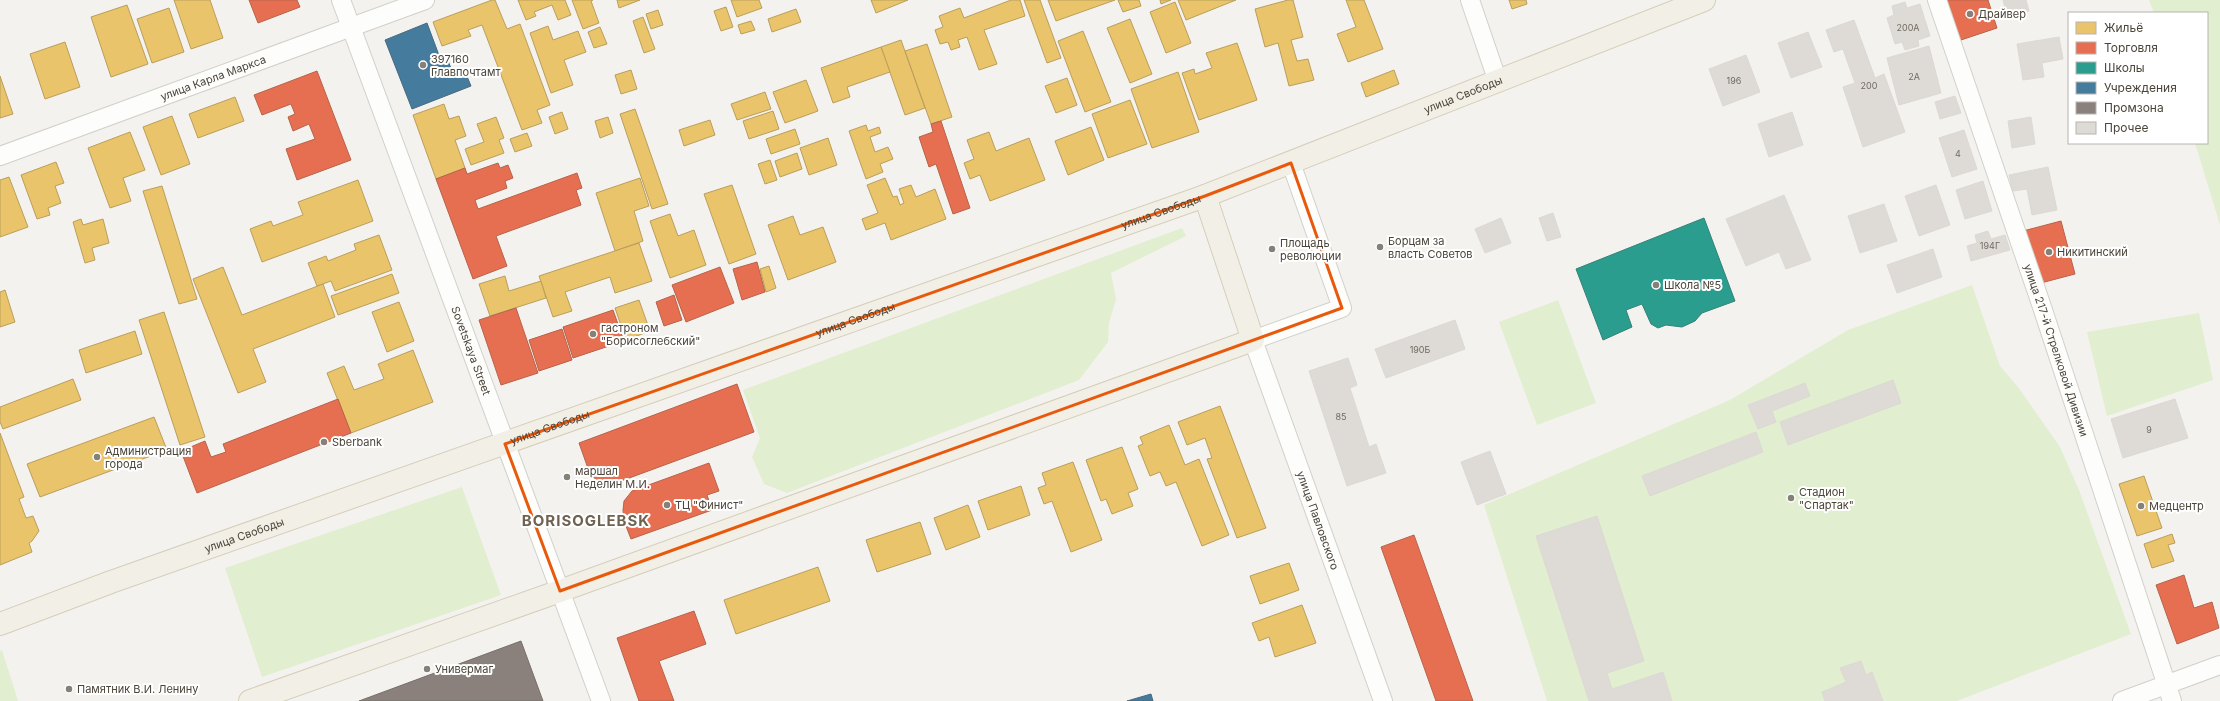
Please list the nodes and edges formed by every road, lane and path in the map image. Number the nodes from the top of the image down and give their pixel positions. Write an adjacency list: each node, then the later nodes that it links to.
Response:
1 (341, 0): 6 (street, Sovetskaya Street)
2 (426, 0): 6 (street, улица Карла Маркса)
3 (1470, 0): 7 (street)
4 (1704, 0): 7 (main road, улица Свободы)
5 (1937, 0): 16 (street, улица 217-й Стрелковой Дивизии)
6 (352, 29): 8 (street, улица Карла Маркса); 12 (street, Sovetskaya Street)
7 (1498, 82): 9 (main road, улица Свободы)
8 (0, 156)
9 (1291, 163): 10 (main road, улица Свободы); 11 (street)
10 (1205, 196): 11 (main road); 12 (main road, улица Свободы)
11 (1253, 340): 13 (main road); 19 (street, улица Павловского)
12 (505, 444): 13 (street, Sovetskaya Street); 14 (main road, улица Свободы)
13 (560, 591): 17 (main road); 18 (street, Sovetskaya Street)
14 (0, 624)
15 (2220, 665): 16 (street)
16 (2169, 693): 20 (street)
17 (250, 701)
18 (601, 701)
19 (1383, 701)
20 (2122, 701)

